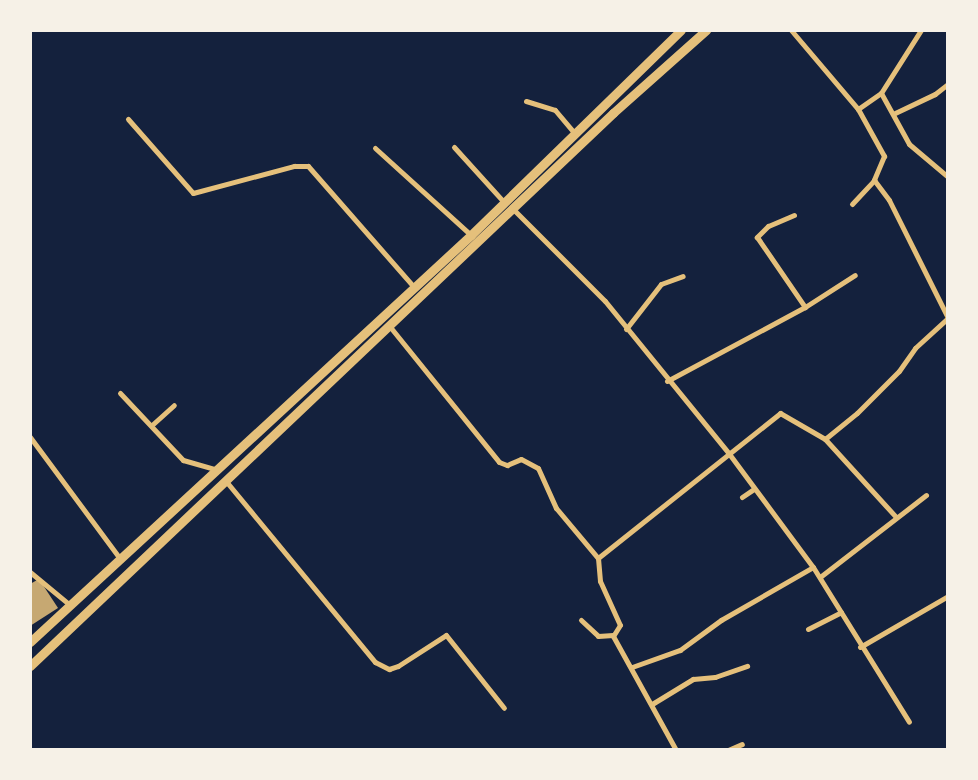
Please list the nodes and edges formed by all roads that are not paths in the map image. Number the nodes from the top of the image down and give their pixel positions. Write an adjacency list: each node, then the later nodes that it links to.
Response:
1 (681, 30): 8 (highway)
2 (706, 30): 10 (highway)
3 (791, 30): 9 (street)
4 (921, 30): 6 (street)
5 (948, 84): 11 (street)
6 (881, 93): 9 (street); 11 (street)
7 (526, 101): 13 (street)
8 (603, 103): 10 (highway); 13 (highway)
9 (858, 109): 17 (street)
10 (613, 113): 20 (highway)
11 (895, 113): 16 (street)
12 (128, 119): 25 (street)
13 (574, 132): 18 (highway)
14 (454, 147): 18 (street)
15 (375, 148): 22 (street)
16 (948, 177)
17 (874, 180): 19 (street); 27 (street)
18 (503, 201): 22 (highway)
19 (852, 204)
20 (513, 208): 28 (highway); 29 (street)
21 (794, 215): 26 (street)
22 (471, 235): 25 (highway)
23 (855, 275): 26 (street)
24 (682, 276): 29 (street)
25 (414, 287): 37 (highway)
26 (805, 307): 30 (street)
27 (948, 318): 35 (street)
28 (391, 328): 38 (highway); 43 (street)
29 (626, 329): 30 (street)
30 (667, 381): 36 (street)
31 (120, 393): 33 (street)
32 (174, 405): 33 (street)
33 (153, 424): 37 (street)
34 (30, 437): 44 (street)
35 (825, 439): 36 (street); 42 (street)
36 (730, 455): 39 (street); 43 (street)
37 (217, 470): 44 (highway)
38 (225, 480): 56 (highway); 60 (street)
39 (754, 489): 41 (street); 45 (street)
40 (926, 495): 42 (street)
41 (742, 497)
42 (896, 517): 47 (street)
43 (598, 558): 53 (street)
44 (121, 560): 49 (highway)
45 (813, 567): 47 (street); 58 (street)
46 (30, 572): 49 (street)
47 (820, 577): 50 (street)
48 (948, 596): 55 (street)
49 (71, 606): 54 (highway)
50 (841, 612): 52 (street); 55 (street)
51 (582, 620): 53 (street)
52 (808, 629)
53 (613, 634): 58 (street)
54 (30, 642)
55 (860, 647): 61 (street)
56 (30, 666)
57 (747, 666): 59 (street)
58 (632, 668): 59 (street)
59 (652, 704): 63 (street)
60 (504, 708)
61 (909, 722)
62 (742, 744): 64 (street)
63 (676, 750)
64 (728, 750)

